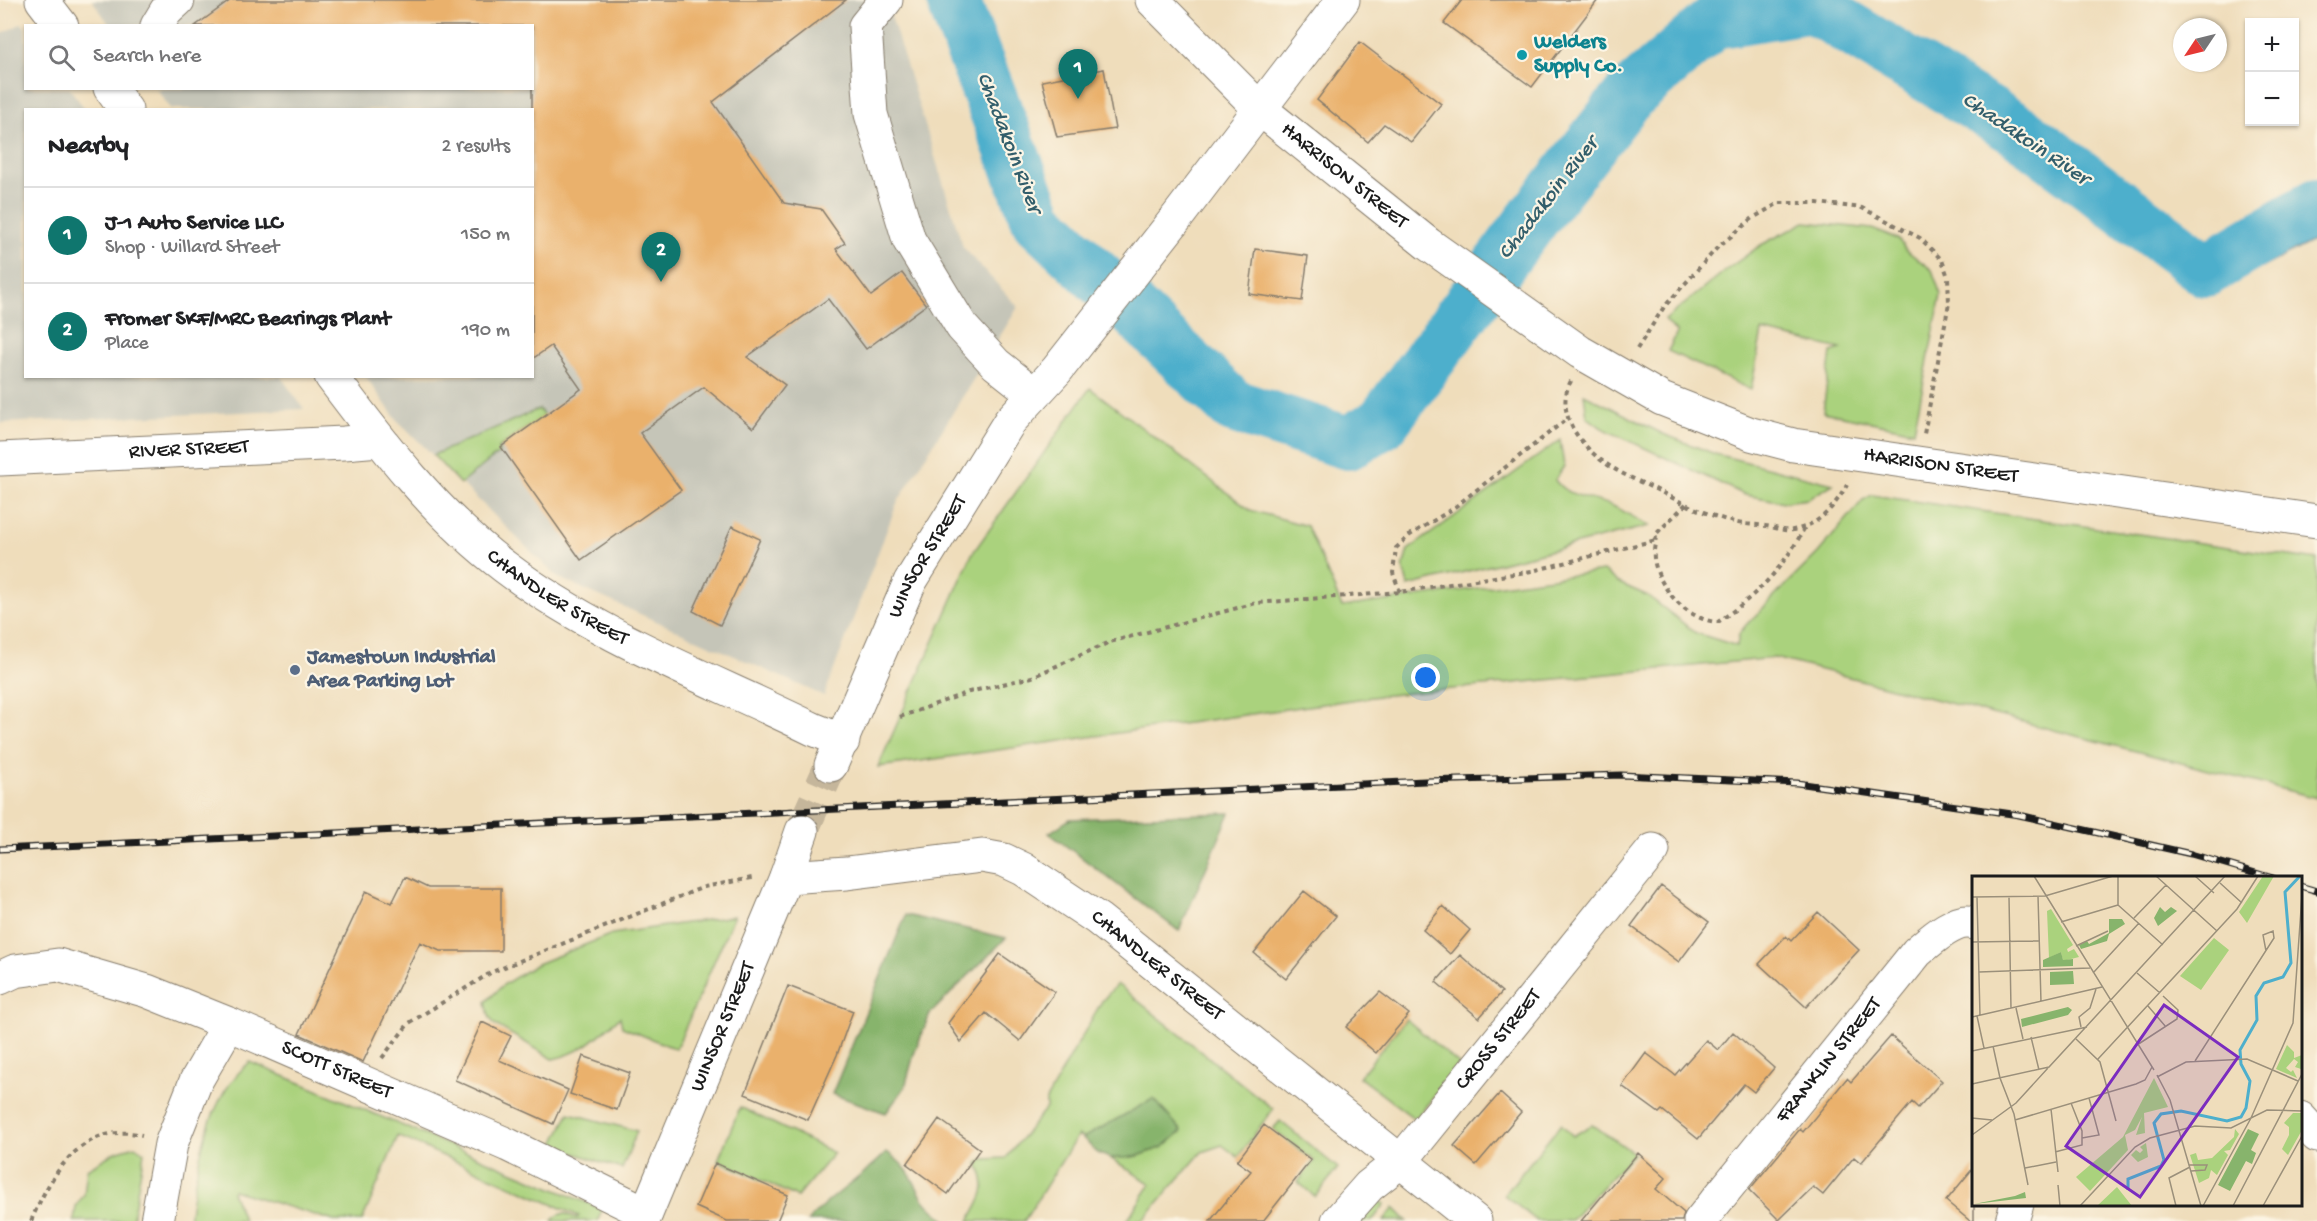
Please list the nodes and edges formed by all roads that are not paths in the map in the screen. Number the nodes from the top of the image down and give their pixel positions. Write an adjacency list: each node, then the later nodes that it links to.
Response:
1 (178, 0): 5 (street)
2 (886, 0): 10 (street)
3 (1152, 0): 8 (street, HARRISON STREET)
4 (1343, 0): 8 (street, WINSOR STREET)
5 (158, 24)
6 (111, 90): 7 (street)
7 (125, 108)
8 (1260, 108): 10 (street, WINSOR STREET); 13 (street, HARRISON STREET)
9 (332, 378): 11 (street, CHANDLER STREET)
10 (1034, 394): 14 (street, WINSOR STREET)
11 (379, 440): 12 (street, RIVER STREET); 14 (street, CHANDLER STREET)
12 (0, 459)
13 (2317, 521)
14 (837, 753)
15 (802, 831): 17 (street, WINSOR STREET)
16 (1653, 850): 23 (street, CROSS STREET)
17 (786, 877): 23 (street, CHANDLER STREET); 25 (street, WINSOR STREET)
18 (1972, 922): 29 (street, FRANKLIN STREET)
19 (7, 974): 20 (street, SCOTT STREET)
20 (229, 1024): 25 (street, SCOTT STREET); 26 (street)
21 (2302, 1120): 22 (street)
22 (2317, 1136)
23 (1401, 1161): 27 (street, CROSS STREET); 28 (street, CHANDLER STREET)
24 (2016, 1206): 30 (street)
25 (645, 1217)
26 (157, 1221)
27 (1338, 1221)
28 (1475, 1221)
29 (1700, 1221)
30 (2012, 1221)

